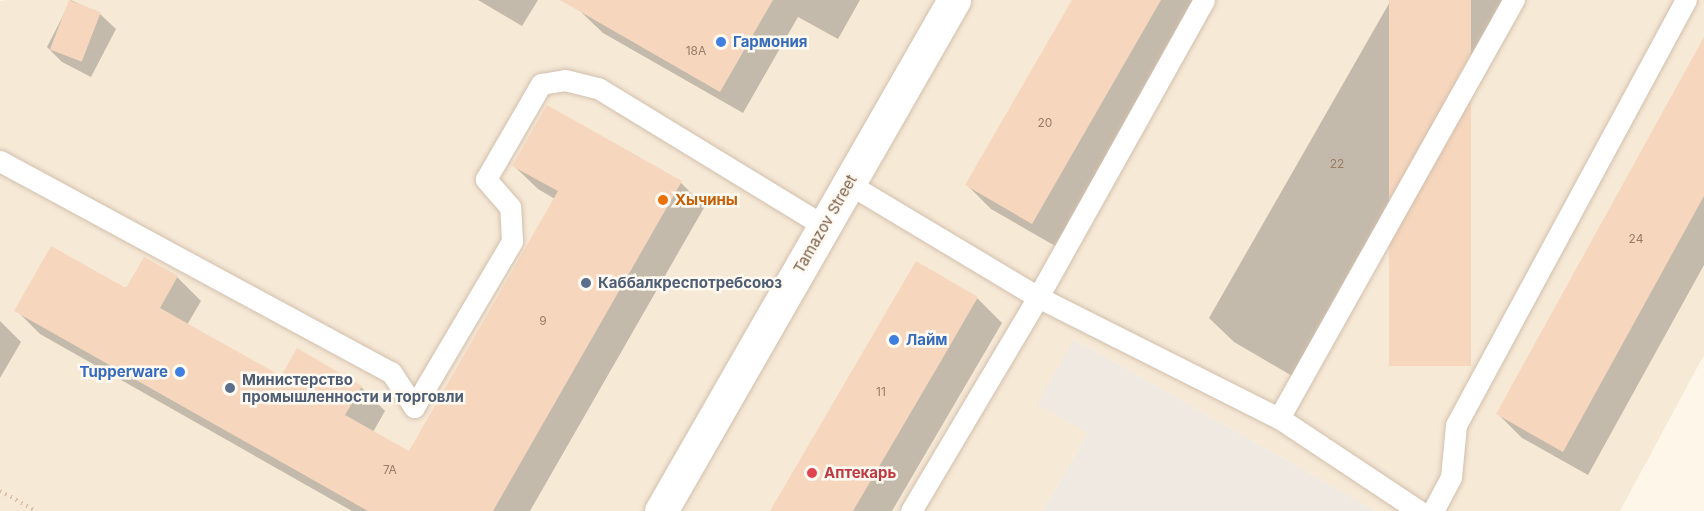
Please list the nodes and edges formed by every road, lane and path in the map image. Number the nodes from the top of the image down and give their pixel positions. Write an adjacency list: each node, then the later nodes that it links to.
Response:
1 (954, 0): 6 (street, Tamazov Street)
2 (1204, 0): 8 (lane)
3 (1514, 0): 9 (lane)
4 (1686, 0): 15 (lane)
5 (0, 161): 7 (lane)
6 (849, 184): 7 (street, Tamazov Street); 8 (lane)
7 (824, 226): 12 (street, Tamazov Street)
8 (1038, 297): 9 (lane); 13 (lane)
9 (1279, 418): 14 (lane)
10 (0, 491): 11 (path)
11 (36, 511)
12 (661, 511)
13 (911, 511)
14 (1419, 511)
15 (1433, 511)

